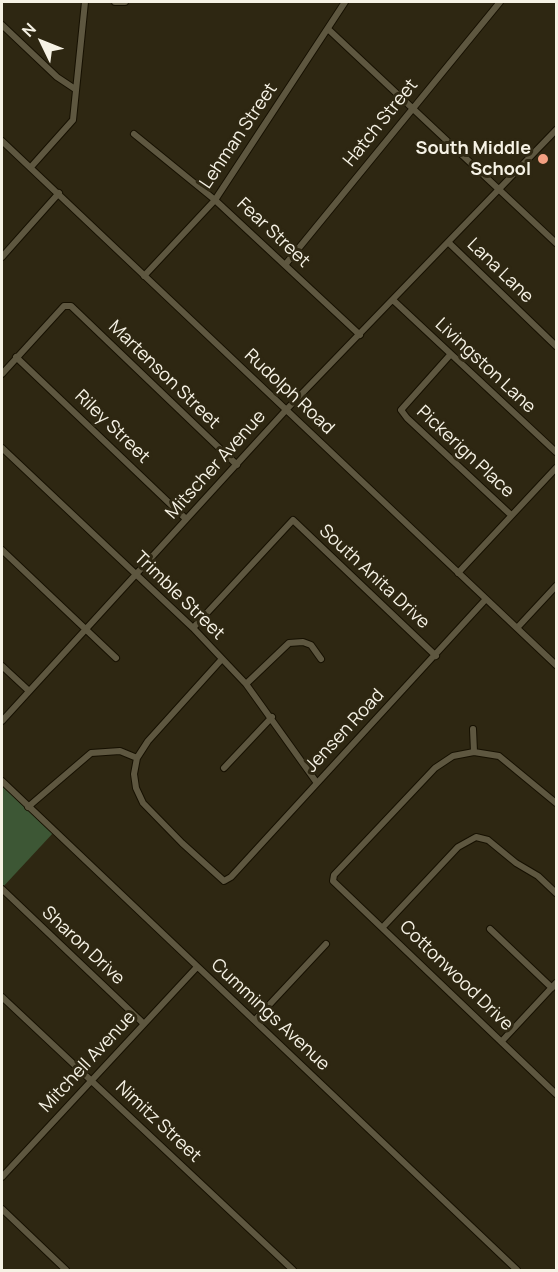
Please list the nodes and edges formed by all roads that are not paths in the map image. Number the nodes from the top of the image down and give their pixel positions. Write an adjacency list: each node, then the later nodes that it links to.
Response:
1 (85, 2): 8 (street)
2 (115, 2): 3 (street)
3 (125, 2)
4 (345, 2): 7 (street, Lehman Street)
5 (500, 2): 9 (street, Hatch Street)
6 (2, 26): 8 (street)
7 (328, 28): 9 (street); 16 (street, Lehman Street)
8 (75, 89): 13 (street)
9 (413, 107): 14 (street); 22 (street, Hatch Street)
10 (556, 130): 14 (street, Mitscher Avenue)
11 (134, 134): 16 (street, Fear Street)
12 (2, 141): 13 (street, Rudolph Road)
13 (31, 167): 15 (street, Rudolph Road)
14 (500, 190): 17 (street, Mitscher Avenue); 18 (street)
15 (59, 194): 20 (street); 23 (street, Rudolph Road)
16 (215, 200): 22 (street, Fear Street); 23 (street, Lehman Street)
17 (448, 242): 24 (street, Mitscher Avenue); 26 (street, Lana Lane)
18 (556, 243)
19 (2, 245): 20 (street)
20 (7, 251): 21 (street)
21 (2, 257)
22 (285, 265): 25 (street, Fear Street)
23 (144, 276): 30 (street, Rudolph Road)
24 (393, 300): 25 (street, Mitscher Avenue); 27 (street, Livingston Lane)
25 (360, 335): 30 (street, Mitscher Avenue)
26 (556, 346)
27 (450, 355): 32 (street, Livingston Lane); 35 (street, Pickerign Place)
28 (16, 357): 29 (street); 33 (street, Martenson Street); 36 (street, Riley Street)
29 (2, 374)
30 (286, 410): 33 (street, Mitscher Avenue); 38 (street, Rudolph Road)
31 (2, 448): 39 (street, Trimble Street)
32 (556, 452)
33 (237, 465): 36 (street, Mitscher Avenue)
34 (556, 468): 35 (street)
35 (511, 515): 38 (street)
36 (186, 519): 39 (street, Mitscher Avenue)
37 (2, 550): 44 (street)
38 (458, 573): 41 (street, Rudolph Road)
39 (135, 574): 42 (street, Trimble Street); 44 (street, Mitscher Avenue)
40 (556, 586): 43 (street)
41 (486, 599): 43 (street, Rudolph Road); 45 (street, Jensen Road)
42 (193, 628): 45 (street, South Anita Drive); 47 (street, Trimble Street)
43 (517, 628): 49 (street, Rudolph Road)
44 (85, 629): 46 (street); 52 (street, Mitscher Avenue)
45 (436, 656): 60 (street, Jensen Road)
46 (116, 658)
47 (222, 659): 51 (street, Trimble Street); 57 (street)
48 (321, 659): 51 (street)
49 (556, 665)
50 (2, 666): 52 (street)
51 (246, 684): 53 (street, Trimble Street)
52 (29, 692): 54 (street, Mitscher Avenue)
53 (272, 717): 58 (street); 60 (street, Trimble Street)
54 (2, 721)
55 (473, 729): 56 (street)
56 (474, 752): 61 (street); 65 (street, Cottonwood Drive)
57 (137, 758): 60 (street, Jensen Road); 62 (street)
58 (224, 768)
59 (2, 781): 62 (street, Cummings Avenue)
60 (317, 783)
61 (556, 803)
62 (28, 807): 68 (street, Cummings Avenue)
63 (2, 889): 72 (street, Sharon Drive)
64 (556, 893): 65 (street)
65 (383, 927): 73 (street, Cottonwood Drive)
66 (490, 930): 69 (street)
67 (326, 944): 71 (street)
68 (197, 967): 71 (street, Cummings Avenue); 72 (street, Mitchell Avenue)
69 (554, 985): 73 (street)
70 (2, 997): 74 (street, Nimitz Street)
71 (255, 1020): 80 (street, Cummings Avenue)
72 (144, 1024): 74 (street, Mitchell Avenue)
73 (502, 1041): 75 (street, Cottonwood Drive)
74 (92, 1081): 76 (street, Mitchell Avenue); 79 (street, Nimitz Street)
75 (556, 1094)
76 (2, 1177)
77 (2, 1209): 78 (street)
78 (66, 1270)
79 (293, 1270)
80 (517, 1270)

